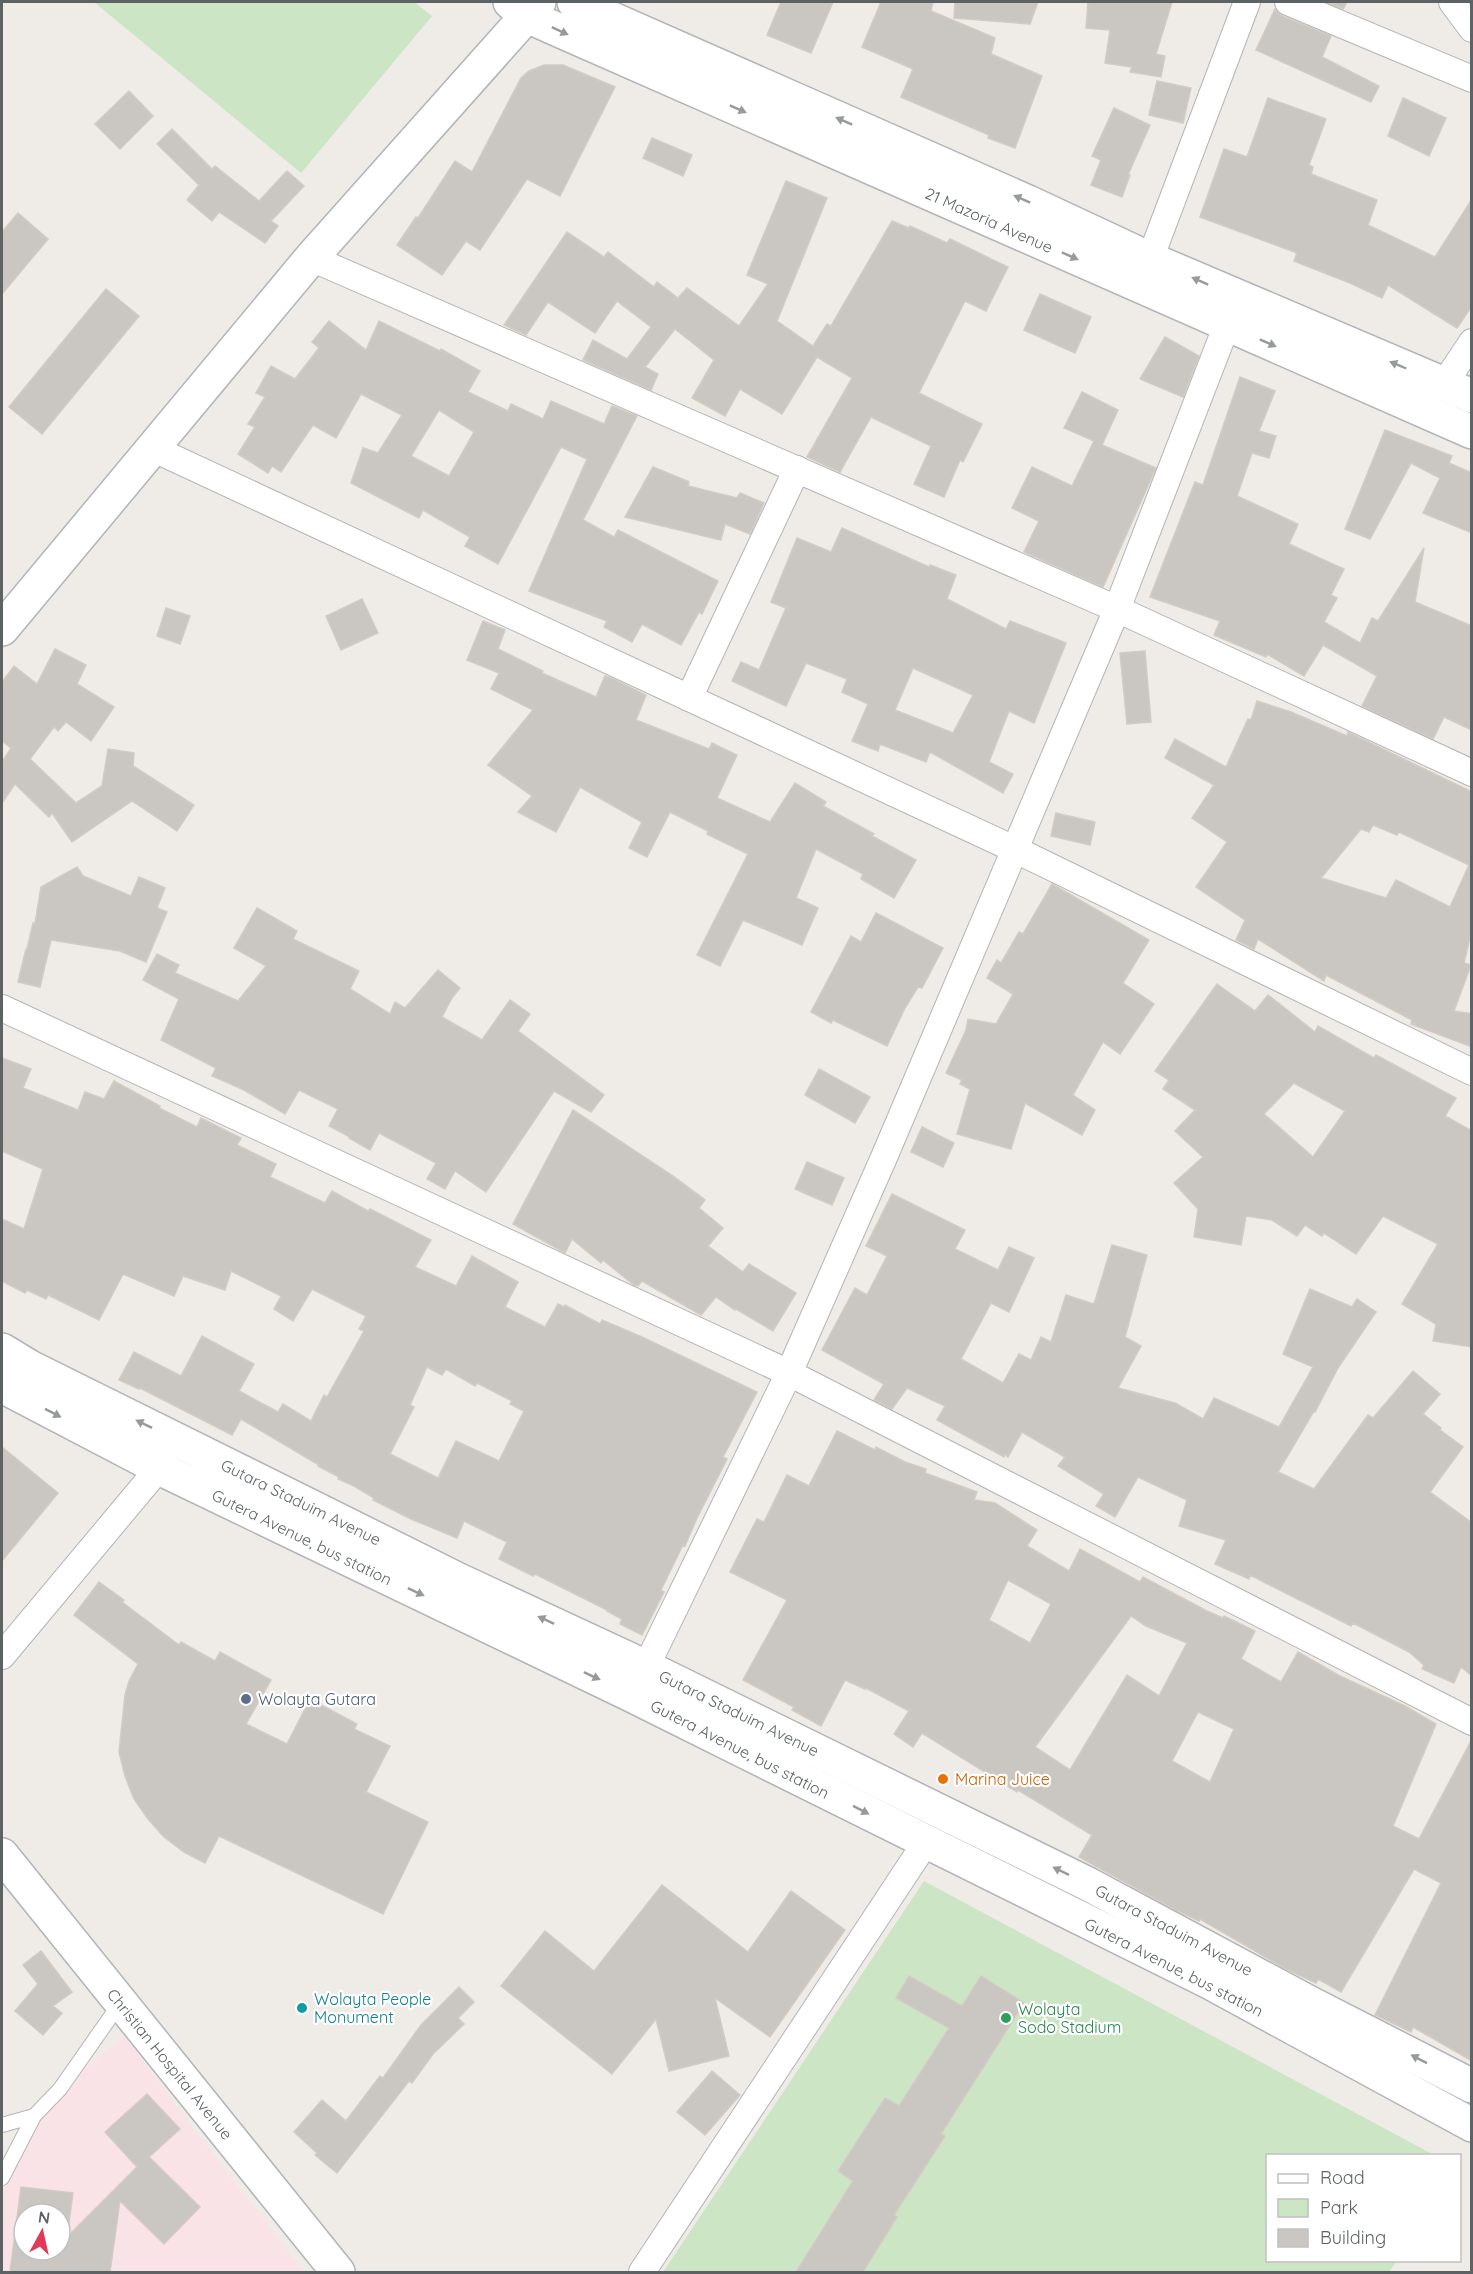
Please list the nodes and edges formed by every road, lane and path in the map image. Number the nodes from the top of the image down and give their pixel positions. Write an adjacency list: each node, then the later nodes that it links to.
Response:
1 (574, 2): 9 (main road, 21 Mazoria Avenue, one-way to 1)
2 (1247, 2): 9 (street)
3 (1288, 2): 7 (street)
4 (1452, 2): 6 (street)
5 (525, 6): 8 (main road); 10 (main road, 21 Mazoria Avenue, one-way to 10)
6 (1472, 29)
7 (1472, 79)
8 (312, 258): 14 (main road); 15 (street)
9 (1150, 259): 10 (main road, 21 Mazoria Avenue, one-way to 9)
10 (1232, 311): 12 (main road, 21 Mazoria Avenue, one-way to 10); 13 (main road, 21 Mazoria Avenue, one-way to 13); 16 (street)
11 (1472, 342): 12 (street)
12 (1458, 390)
13 (1472, 432)
14 (154, 449): 17 (main road); 18 (street)
15 (797, 469): 16 (street); 18 (street)
16 (1117, 609): 19 (street); 20 (street)
17 (2, 629)
18 (689, 698): 20 (street)
19 (1472, 773)
20 (1014, 849): 22 (street); 24 (street)
21 (2, 1008): 24 (street)
22 (1472, 1072)
23 (2, 1350): 26 (main road, Gutara Staduim Avenue, one-way to 23)
24 (789, 1373): 29 (street); 31 (street)
25 (2, 1386): 27 (main road, Gutera Avenue, bus station, one-way to 27)
26 (175, 1440): 27 (street); 29 (main road, Gutara Staduim Avenue, one-way to 26)
27 (159, 1468): 28 (street); 30 (main road, Gutera Avenue, bus station, one-way to 30)
28 (2, 1656)
29 (646, 1667): 30 (street); 35 (main road, Gutara Staduim Avenue, one-way to 29)
30 (627, 1693): 32 (main road, Gutera Avenue, bus station, one-way to 32)
31 (1469, 1718)
32 (926, 1842): 38 (main road, Gutera Avenue, bus station); 41 (street)
33 (2, 1856): 34 (main road, Christian Hospital Avenue)
34 (121, 2002): 36 (lane); 40 (main road, Christian Hospital Avenue)
35 (1472, 2086)
36 (34, 2116): 37 (lane); 39 (lane)
37 (2, 2125)
38 (1472, 2125)
39 (2, 2178)
40 (338, 2272)
41 (642, 2272)

